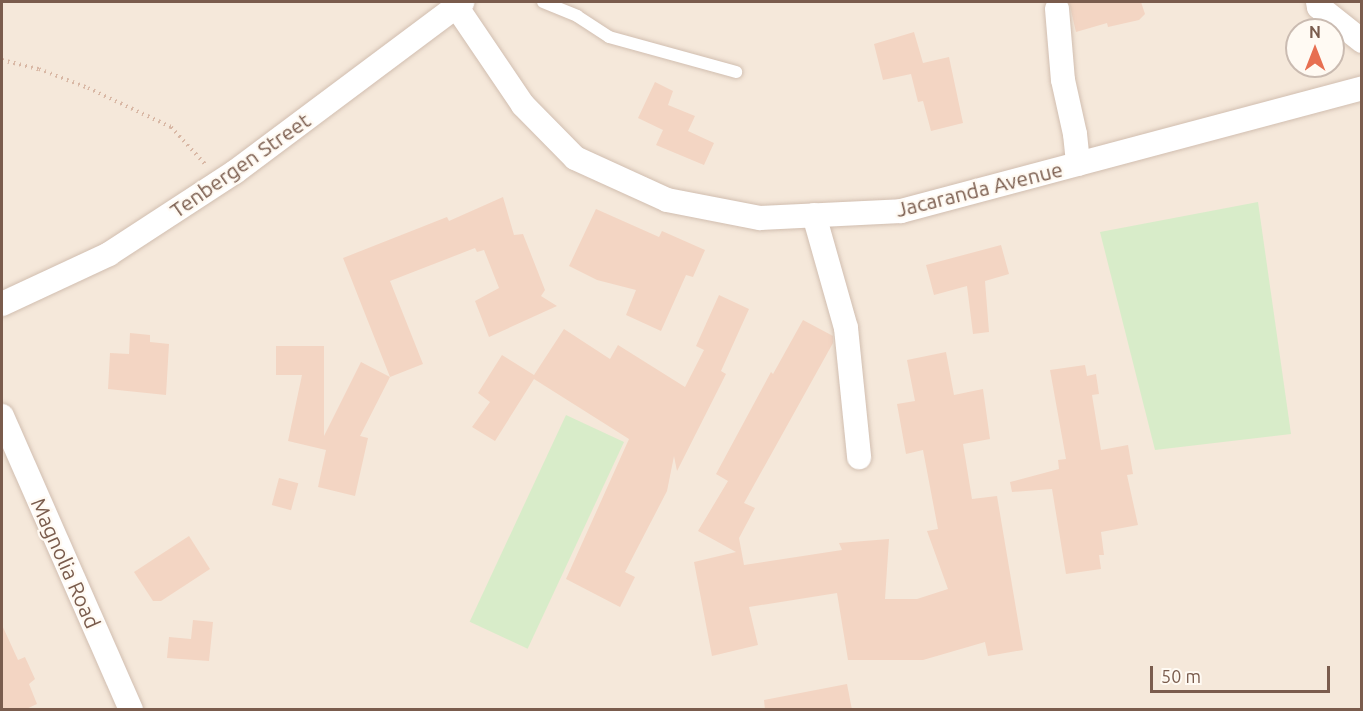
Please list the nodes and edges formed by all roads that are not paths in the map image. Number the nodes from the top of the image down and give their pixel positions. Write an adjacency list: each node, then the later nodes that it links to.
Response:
1 (543, 2): 6 (lane)
2 (1318, 2): 5 (street)
3 (459, 4): 9 (street, Jacaranda Avenue); 10 (street, Tenbergen Street)
4 (1057, 9): 8 (street)
5 (1362, 41)
6 (736, 72)
7 (1362, 88): 8 (street, Jacaranda Avenue)
8 (1078, 164): 9 (street, Jacaranda Avenue)
9 (814, 215): 12 (street)
10 (2, 304)
11 (2, 416): 13 (street, Magnolia Road)
12 (859, 457)
13 (131, 710)

